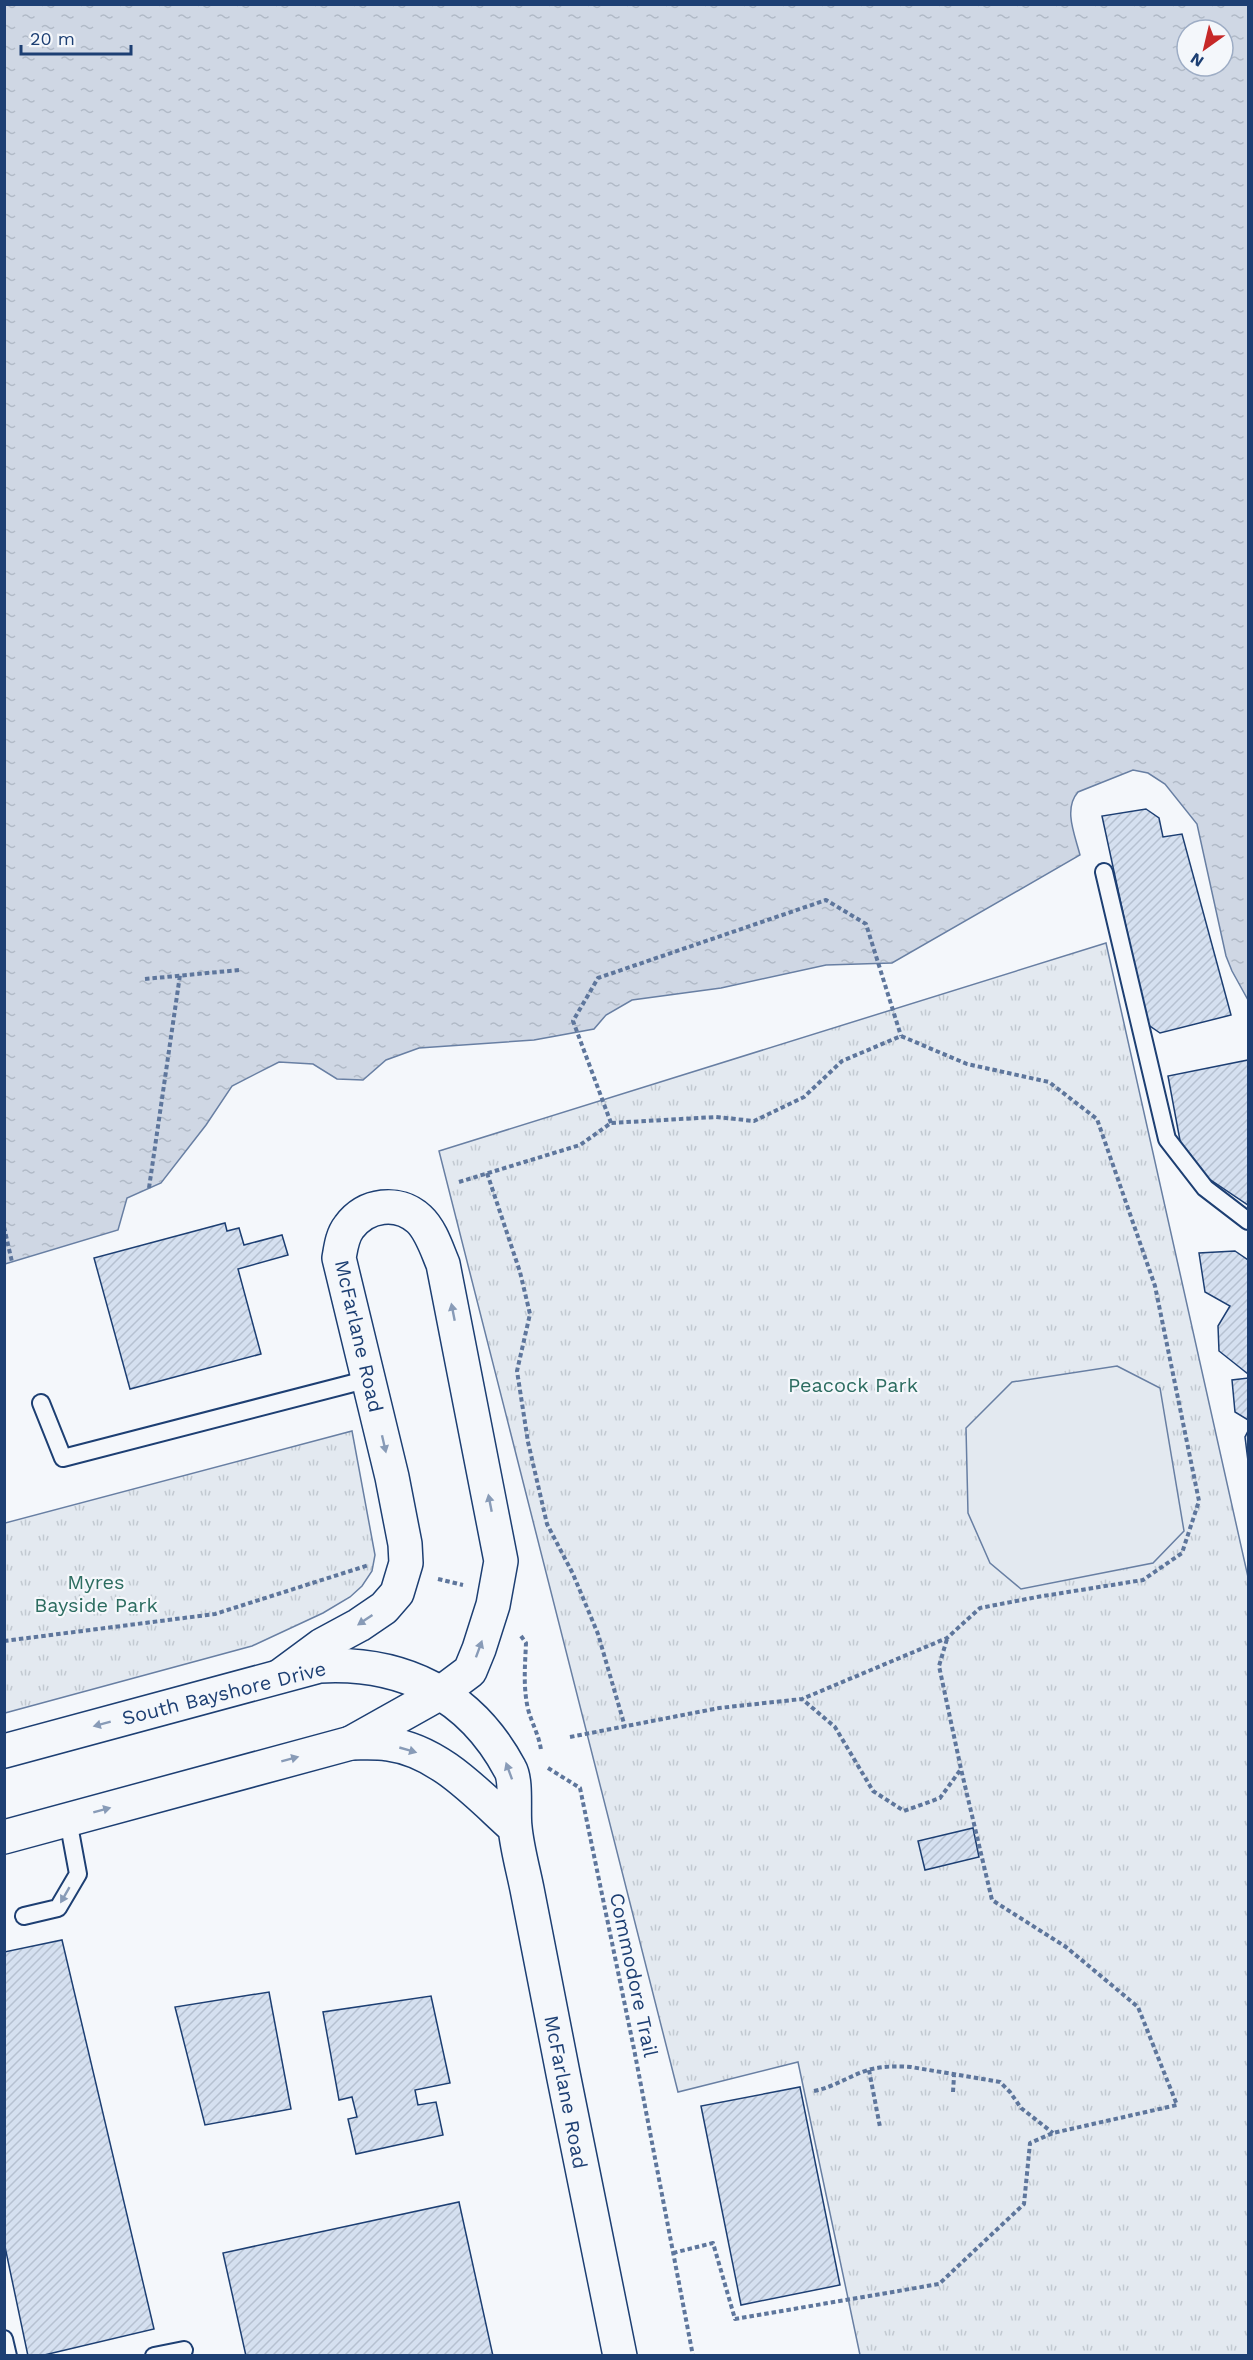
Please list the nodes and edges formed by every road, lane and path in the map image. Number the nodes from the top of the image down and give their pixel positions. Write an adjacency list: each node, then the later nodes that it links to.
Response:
1 (1104, 872): 10 (lane)
2 (239, 970): 3 (path)
3 (180, 975): 4 (path); 9 (path)
4 (145, 979)
5 (901, 1036): 6 (path); 6 (path); 19 (path)
6 (611, 1123): 7 (path)
7 (487, 1173): 8 (path); 24 (path)
8 (459, 1182)
9 (149, 1188)
10 (1248, 1221)
11 (4, 1227): 12 (path)
12 (12, 1262)
13 (369, 1379): 14 (lane); 21 (main road, McFarlane Road, one-way to 21); 22 (main road, McFarlane Road, one-way to 13)
14 (41, 1403)
15 (372, 1565): 20 (path)
16 (434, 1578): 17 (path)
17 (465, 1585)
18 (516, 1630): 28 (path)
19 (947, 1638): 23 (path); 30 (path)
20 (4, 1641)
21 (280, 1676): 22 (main road, South Bayshore Drive); 27 (main road, South Bayshore Drive, one-way to 27)
22 (442, 1692): 26 (main road, McFarlane Road); 32 (main road, McFarlane Road, one-way to 22)
23 (802, 1698): 24 (path); 30 (path)
24 (625, 1727): 25 (path)
25 (570, 1737)
26 (351, 1743): 31 (main road, one-way to 26); 32 (main road, one-way to 32)
27 (4, 1751)
28 (542, 1752)
29 (543, 1760): 41 (path, Commodore Trail)
30 (961, 1769): 40 (path)
31 (68, 1820): 33 (main road); 34 (lane, one-way to 34)
32 (515, 1828): 46 (main road, McFarlane Road)
33 (4, 1837)
34 (24, 1916)
35 (868, 2070): 36 (path); 37 (path); 39 (path)
36 (954, 2076): 38 (path); 40 (path)
37 (814, 2091)
38 (953, 2092)
39 (880, 2127)
40 (1053, 2133): 41 (path)
41 (673, 2253): 47 (path, Commodore Trail)
42 (4, 2339): 44 (lane)
43 (184, 2349): 45 (lane)
44 (8, 2355)
45 (154, 2355)
46 (620, 2355)
47 (693, 2355)

